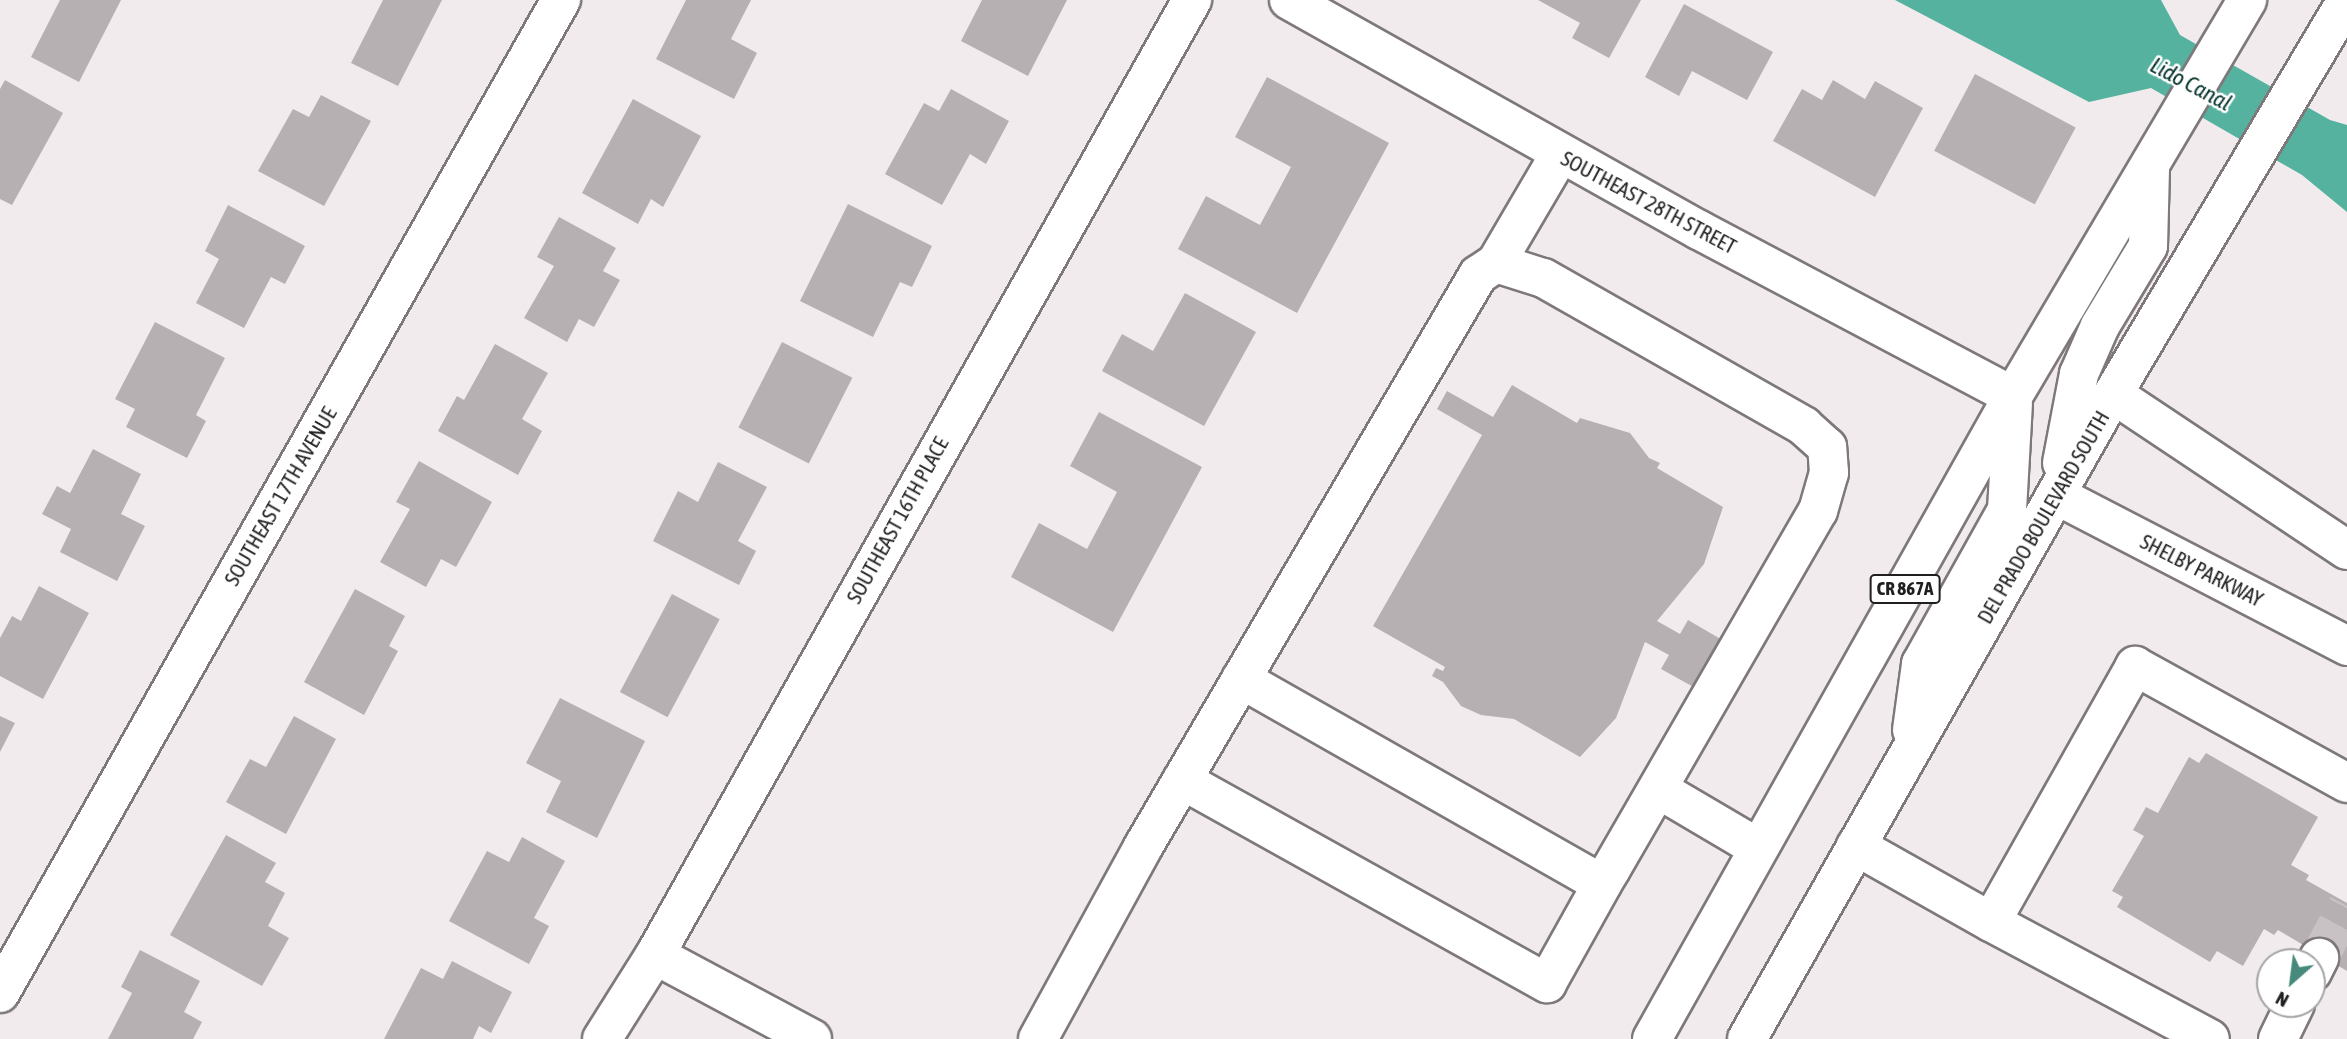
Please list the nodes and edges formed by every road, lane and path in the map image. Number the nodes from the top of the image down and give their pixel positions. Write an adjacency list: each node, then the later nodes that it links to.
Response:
1 (561, 0): 24 (street, SOUTHEAST 17TH AVENUE)
2 (1192, 0): 23 (street, SOUTHEAST 16TH PLACE)
3 (1289, 0): 6 (street, SOUTHEAST 28TH STREET)
4 (2347, 0): 9 (street, DEL PRADO BOULEVARD SOUTH)
5 (2245, 3): 7 (street, CR 867A)
6 (1560, 154): 8 (street); 10 (street, SOUTHEAST 28TH STREET)
7 (2156, 154): 10 (street, CR 867A); 11 (street)
8 (1496, 263): 14 (street); 18 (street)
9 (2113, 394): 11 (street, DEL PRADO BOULEVARD SOUTH); 12 (street)
10 (2013, 396): 15 (street); 20 (street, CR 867A)
11 (2056, 495): 13 (street, SHELBY PARKWAY); 15 (street, DEL PRADO BOULEVARD SOUTH)
12 (2347, 550)
13 (2347, 646)
14 (1241, 679): 16 (street); 21 (street)
15 (1908, 753): 19 (street, DEL PRADO BOULEVARD SOUTH)
16 (1182, 780): 21 (street); 28 (street)
17 (2347, 783): 22 (street)
18 (1658, 789): 20 (street); 21 (street)
19 (1856, 846): 22 (street); 30 (street, DEL PRADO BOULEVARD SOUTH)
20 (1758, 848): 29 (street, CR 867A)
21 (1602, 884)
22 (1991, 922): 31 (street)
23 (654, 955): 26 (street, SOUTHEAST 16TH PLACE); 27 (street)
24 (0, 993)
25 (2288, 1018): 32 (street)
26 (602, 1039)
27 (812, 1039)
28 (1038, 1039)
29 (1652, 1039)
30 (1747, 1039)
31 (2210, 1039)
32 (2277, 1039)

